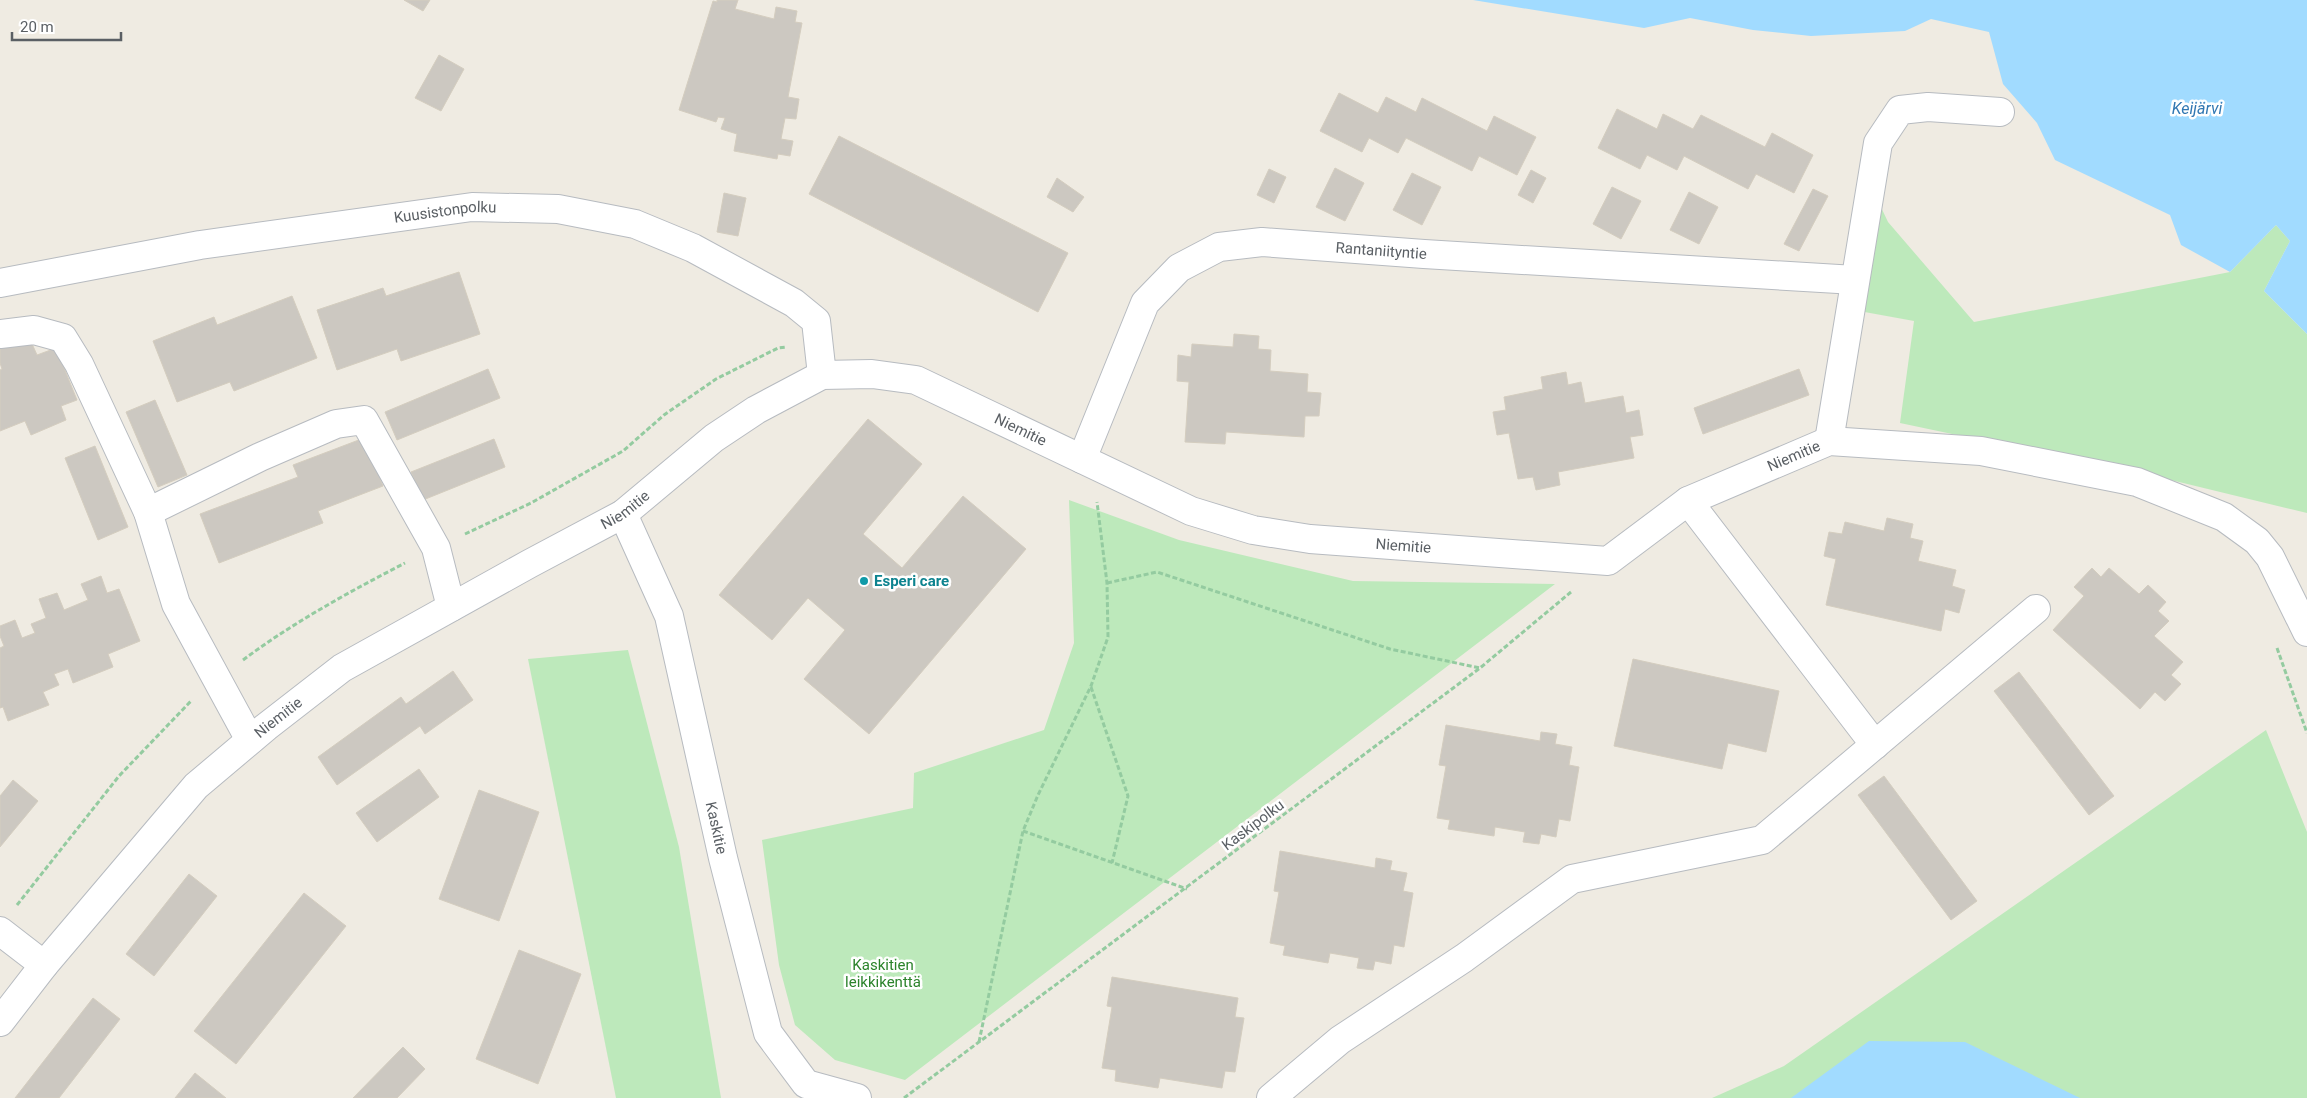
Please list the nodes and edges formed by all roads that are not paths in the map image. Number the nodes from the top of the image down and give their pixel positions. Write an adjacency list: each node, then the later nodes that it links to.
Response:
1 (2000, 112): 2 (street)
2 (1855, 280): 6 (street); 7 (street, Rantaniityntie)
3 (0, 283): 5 (street, Kuusistonpolku)
4 (0, 334): 9 (street)
5 (822, 375): 7 (street, Niemitie); 10 (street, Niemitie)
6 (1829, 441): 8 (street, Niemitie); 13 (street, Niemitie)
7 (1092, 464): 8 (street, Niemitie)
8 (1688, 501): 15 (street)
9 (148, 512): 11 (street); 14 (street)
10 (623, 514): 11 (street, Niemitie); 19 (street, Kaskitie)
11 (450, 607): 14 (street, Niemitie)
12 (2036, 609): 15 (street)
13 (2307, 632)
14 (250, 740): 17 (street, Niemitie)
15 (1875, 745): 20 (street)
16 (6, 921): 17 (street)
17 (44, 965): 18 (street, Niemitie)
18 (0, 1022)
19 (857, 1098)
20 (1271, 1098)

